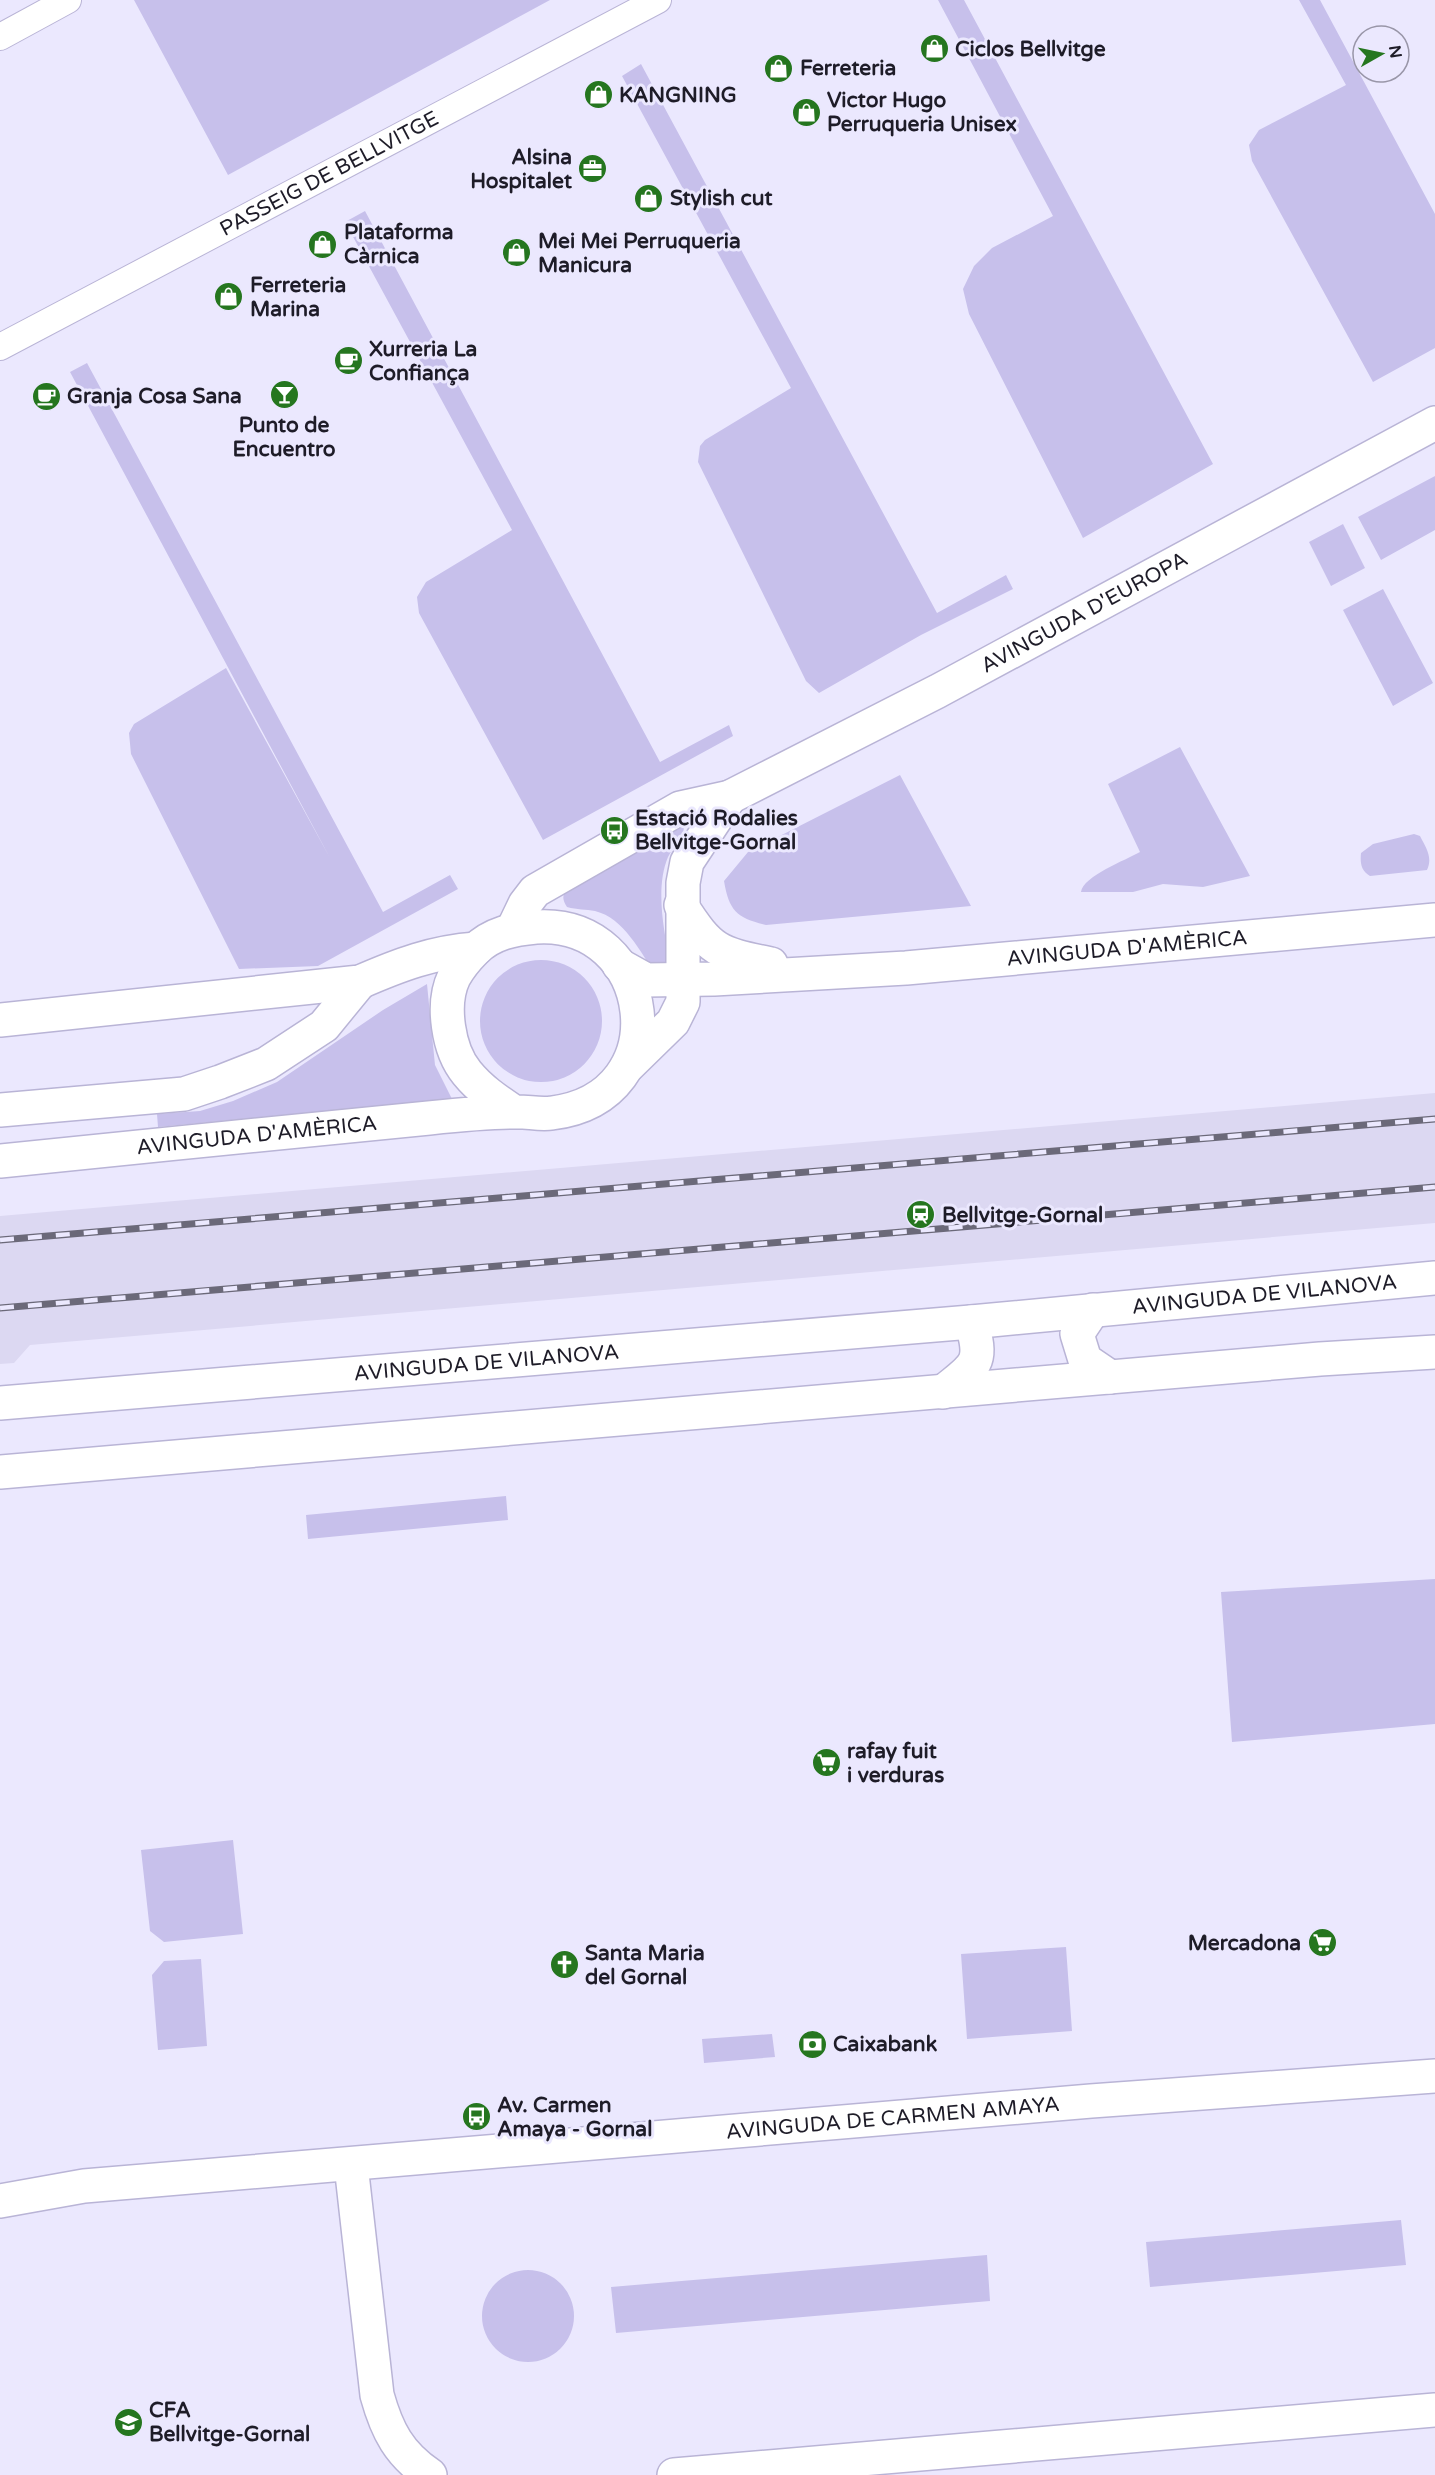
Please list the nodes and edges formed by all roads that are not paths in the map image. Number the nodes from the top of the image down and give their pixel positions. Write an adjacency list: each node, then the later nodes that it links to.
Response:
1 (68, 0): 3 (street)
2 (658, 0): 4 (street, PASSEIG DE BELLVITGE)
3 (0, 37)
4 (0, 347)
5 (1435, 423): 6 (street, AVINGUDA D'EUROPA)
6 (730, 797): 7 (street, AVINGUDA D'EUROPA); 9 (street, AVINGUDA D'EUROPA)
7 (681, 905): 12 (street, AVINGUDA D'AMÈRICA); 13 (street, AVINGUDA D'EUROPA)
8 (1435, 920): 12 (street, AVINGUDA D'AMÈRICA)
9 (513, 929): 10 (street, AVINGUDA D'AMÈRICA); 11 (street, AVINGUDA D'AMÈRICA)
10 (476, 950): 14 (street, AVINGUDA D'AMÈRICA); 19 (street, AVINGUDA D'AMÈRICA)
11 (619, 965): 13 (street, AVINGUDA D'AMÈRICA); 17 (street, AVINGUDA D'AMÈRICA)
12 (817, 973): 13 (street, AVINGUDA D'AMÈRICA); 16 (street, AVINGUDA D'AMÈRICA)
13 (685, 980): 16 (street, AVINGUDA D'EUROPA)
14 (360, 982): 15 (street, AVINGUDA D'AMÈRICA); 18 (street, AVINGUDA D'AMÈRICA)
15 (0, 1020)
16 (673, 1022): 17 (street, AVINGUDA D'EUROPA)
17 (629, 1065): 19 (street, AVINGUDA D'AMÈRICA)
18 (0, 1110)
19 (514, 1112): 20 (street, AVINGUDA D'AMÈRICA)
20 (0, 1161)
21 (1435, 1278): 22 (street, AVINGUDA DE VILANOVA)
22 (1093, 1310): 23 (street, AVINGUDA DE VILANOVA); 25 (street)
23 (971, 1322): 26 (street); 27 (street, AVINGUDA DE VILANOVA)
24 (1435, 1352): 25 (street)
25 (1110, 1377): 26 (street)
26 (943, 1392): 28 (street)
27 (0, 1403)
28 (0, 1472)
29 (1435, 2076): 30 (street, AVINGUDA DE CARMEN AMAYA)
30 (351, 2165): 31 (street, AVINGUDA DE CARMEN AMAYA); 33 (street)
31 (0, 2201)
32 (1435, 2410): 34 (street)
33 (430, 2475)
34 (674, 2475)

